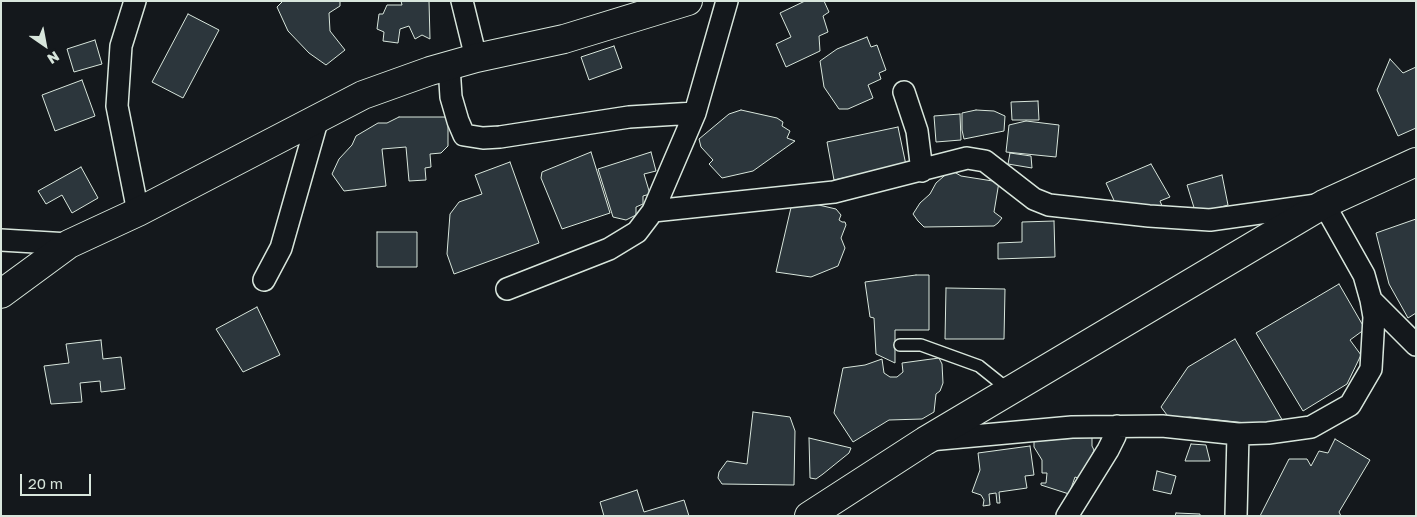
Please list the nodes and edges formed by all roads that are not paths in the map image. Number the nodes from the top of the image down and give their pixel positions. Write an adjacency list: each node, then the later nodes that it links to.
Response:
1 (135, 1): 14 (street)
2 (462, 1): 5 (street)
3 (688, 1): 5 (main road)
4 (727, 1): 8 (street)
5 (476, 58): 6 (main road)
6 (448, 66): 8 (street); 9 (main road)
7 (904, 92): 11 (street)
8 (695, 113): 13 (street)
9 (318, 118): 14 (main road); 17 (street)
10 (1416, 162): 12 (main road)
11 (922, 171): 12 (street); 13 (street)
12 (1324, 204): 20 (street); 23 (main road)
13 (653, 211): 18 (street)
14 (138, 212): 16 (main road)
15 (1, 240): 16 (street)
16 (69, 244): 19 (main road)
17 (264, 280)
18 (507, 289)
19 (1, 294)
20 (1371, 300): 22 (street); 25 (street)
21 (900, 345): 23 (lane)
22 (1416, 345)
23 (1009, 390): 26 (main road)
24 (1117, 426): 25 (street); 26 (street); 28 (street)
25 (1238, 434): 29 (street)
26 (925, 441): 27 (main road)
27 (809, 516)
28 (1067, 516)
29 (1236, 516)

